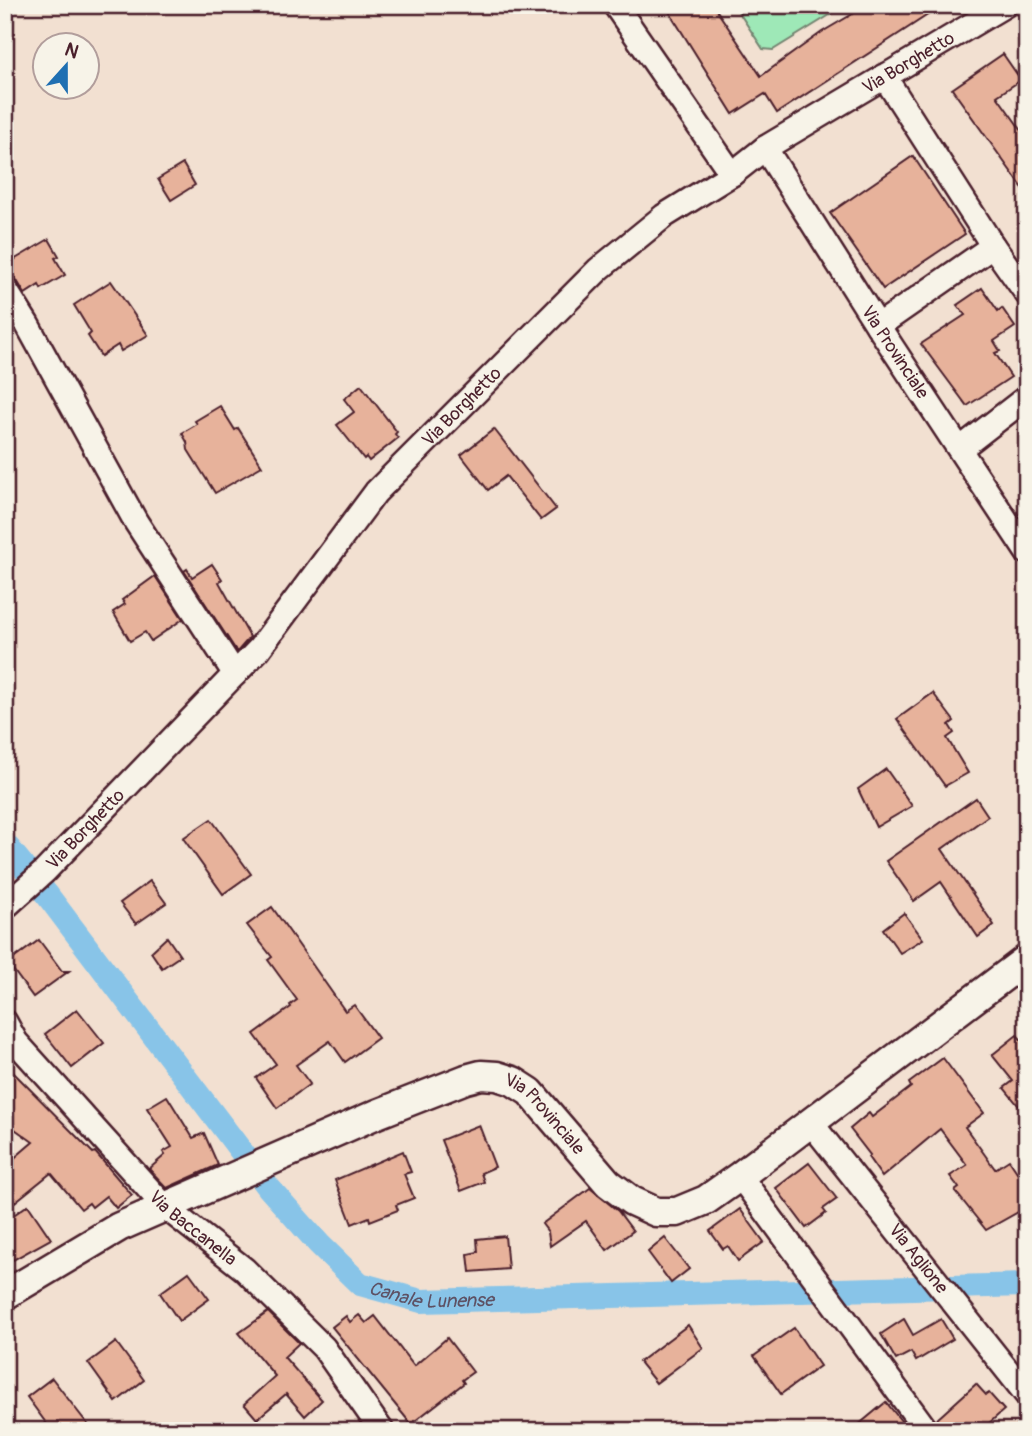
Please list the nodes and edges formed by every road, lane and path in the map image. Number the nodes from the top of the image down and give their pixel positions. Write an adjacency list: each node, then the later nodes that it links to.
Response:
1 (615, 5): 5 (street)
2 (1005, 5): 3 (street, Via Borghetto)
3 (884, 76): 4 (street, Via Borghetto); 6 (street)
4 (765, 148): 5 (street, Via Borghetto); 9 (street, Via Provinciale)
5 (732, 174): 13 (street, Via Borghetto)
6 (993, 246): 8 (street); 9 (street)
7 (5, 289): 13 (street)
8 (1027, 295)
9 (878, 326): 11 (street, Via Provinciale)
10 (1027, 397): 11 (street)
11 (960, 449): 12 (street, Via Provinciale)
12 (1027, 552)
13 (234, 674): 14 (street, Via Borghetto)
14 (5, 907)
15 (1027, 959): 17 (street, Via Provinciale)
16 (5, 1022): 19 (street, Via Baccanella)
17 (811, 1123): 18 (street, Via Provinciale); 21 (street, Via Aglione)
18 (740, 1177): 19 (street, Via Provinciale); 23 (street)
19 (165, 1207): 20 (street, Via Provinciale); 22 (street, Via Baccanella)
20 (5, 1295)
21 (1027, 1395)
22 (382, 1431)
23 (927, 1431)

